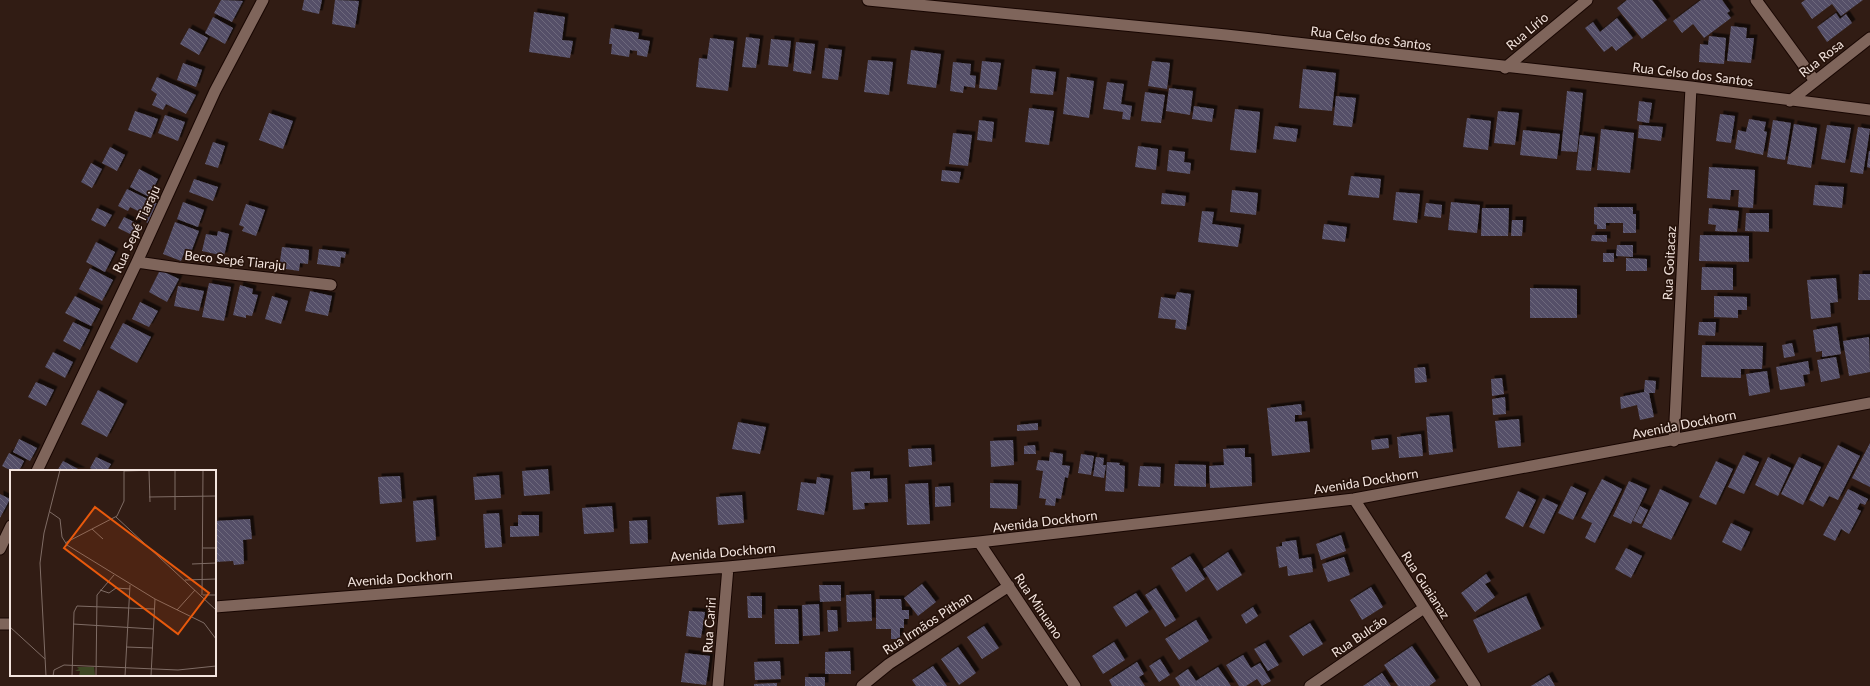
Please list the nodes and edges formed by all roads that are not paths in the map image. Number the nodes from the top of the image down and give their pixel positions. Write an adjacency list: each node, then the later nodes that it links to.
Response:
1 (263, 0): 11 (street, Rua Sepé Tiaraju)
2 (868, 0): 6 (street, Rua Celso dos Santos)
3 (1587, 0): 6 (street, Rua Lírio)
4 (1756, 0): 7 (street)
5 (1870, 38): 7 (street, Rua Rosa)
6 (1505, 68): 8 (street, Rua Celso dos Santos)
7 (1815, 80): 9 (street, Rua Rosa)
8 (1691, 87): 9 (street, Rua Celso dos Santos); 14 (street, Rua Goitacaz)
9 (1790, 101): 10 (street, Rua Celso dos Santos)
10 (1870, 110)
11 (136, 262): 12 (street, Beco Sepé Tiaraju); 15 (street, Rua Sepé Tiaraju)
12 (331, 284)
13 (1870, 403): 14 (street, Avenida Dockhorn)
14 (1674, 440): 16 (street, Avenida Dockhorn)
15 (37, 470)
16 (1354, 499): 18 (street, Avenida Dockhorn); 23 (street, Rua Guaianaz)
17 (10, 528): 19 (street)
18 (978, 542): 20 (street, Avenida Dockhorn); 21 (street, Rua Minuano)
19 (0, 549)
20 (728, 567): 22 (street, Avenida Dockhorn); 24 (street, Rua Cariri)
21 (1009, 586): 25 (street, Rua Irmãos Pithan); 26 (street, Rua Minuano)
22 (216, 607)
23 (1424, 608): 27 (street, Rua Bulcão); 28 (street, Rua Guaianaz)
24 (718, 686)
25 (862, 686)
26 (1075, 686)
27 (1310, 686)
28 (1475, 686)

